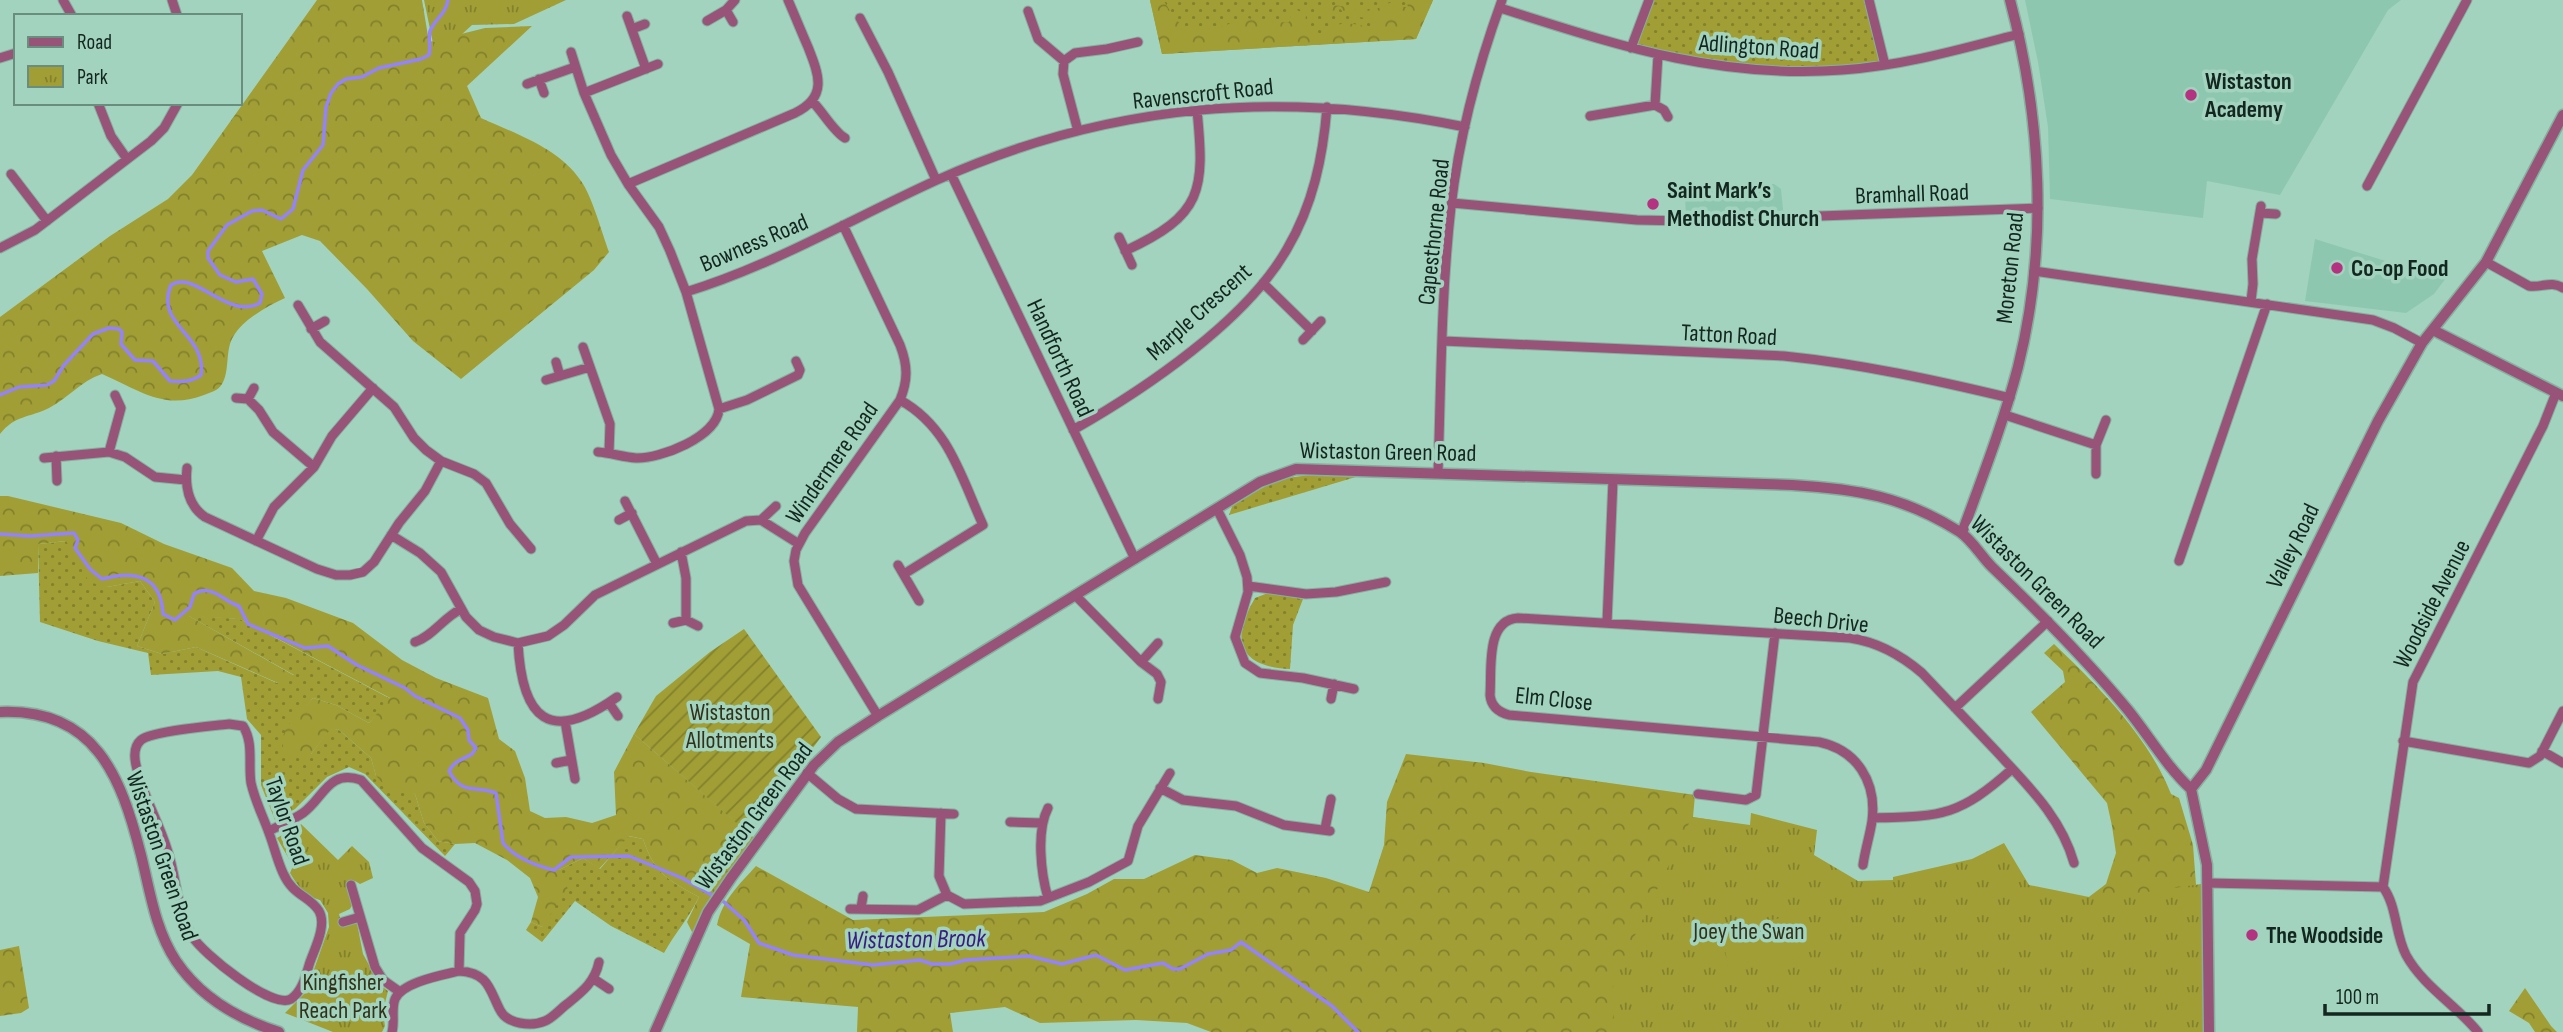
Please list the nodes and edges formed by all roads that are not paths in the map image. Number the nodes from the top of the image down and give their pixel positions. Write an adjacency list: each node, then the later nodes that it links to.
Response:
1 (735, 0): 8 (street)
2 (788, 0): 30 (street)
3 (1649, 0): 18 (street)
4 (1869, 0): 23 (street)
5 (2010, 0): 16 (street, Moreton Road)
6 (2467, 0): 47 (street)
7 (1501, 4): 18 (street, Adlington Road); 39 (street, Capesthorne Road)
8 (726, 10): 12 (street); 13 (street)
9 (1028, 11): 21 (street)
10 (627, 16): 15 (street)
11 (860, 18): 45 (street)
12 (707, 20)
13 (733, 22)
14 (645, 24): 15 (street)
15 (632, 29): 25 (street)
16 (2019, 34): 23 (street, Adlington Road); 49 (street, Moreton Road)
17 (1138, 42): 21 (street)
18 (1631, 48): 20 (street, Adlington Road)
19 (571, 52): 24 (street)
20 (1658, 55): 23 (street, Adlington Road); 33 (street)
21 (1064, 61): 40 (street)
22 (658, 64): 25 (street)
23 (1885, 65)
24 (575, 67): 26 (street); 29 (street)
25 (646, 69): 29 (street)
26 (539, 79): 27 (street); 28 (street)
27 (527, 84)
28 (544, 93)
29 (584, 93): 46 (street)
30 (812, 101): 41 (street); 46 (street)
31 (99, 105): 42 (street)
32 (177, 105): 42 (street)
33 (1656, 105): 36 (street); 37 (street)
34 (1327, 107): 35 (street, Ravenscroft Road); 39 (street, Ravenscroft Road); 59 (street, Marple Crescent)
35 (1197, 110): 40 (street, Ravenscroft Road); 55 (street)
36 (1590, 116)
37 (1668, 117)
38 (2561, 123): 56 (street, Valley Road)
39 (1465, 127): 48 (street, Capesthorne Road)
40 (1078, 131): 44 (street, Ravenscroft Road)
41 (845, 138)
42 (127, 159): 51 (street)
43 (11, 174): 51 (street)
44 (951, 174): 45 (street, Bowness Road); 90 (street, Handforth Road)
45 (936, 180): 52 (street, Bowness Road)
46 (628, 184): 61 (street)
47 (2367, 186)
48 (1452, 204): 49 (street, Bramhall Road); 71 (street, Capesthorne Road)
49 (2038, 208): 58 (street, Moreton Road)
50 (2276, 214): 62 (street)
51 (47, 221): 54 (street)
52 (843, 225): 61 (street, Bowness Road); 86 (street, Windermere Road)
53 (1119, 237): 55 (street)
54 (0, 248)
55 (1125, 251): 57 (street)
56 (2486, 262): 60 (street); 68 (street, Valley Road)
57 (1132, 265)
58 (2034, 271): 62 (street); 84 (street, Moreton Road)
59 (1264, 282): 69 (street); 90 (street, Marple Crescent)
60 (2563, 288)
61 (685, 292): 87 (street, Bowness Road)
62 (2251, 301): 63 (street)
63 (2267, 304): 72 (street); 118 (street)
64 (298, 305): 67 (street)
65 (325, 321): 67 (street)
66 (1321, 321): 69 (street)
67 (311, 329): 80 (street)
68 (2433, 330): 72 (street, Valley Road); 82 (street)
69 (1312, 331): 70 (street)
70 (1303, 340)
71 (1443, 341): 84 (street, Tatton Road); 100 (street, Capesthorne Road)
72 (2422, 343): 158 (street, Valley Road)
73 (583, 347): 76 (street)
74 (556, 362): 77 (street)
75 (796, 362): 87 (street)
76 (590, 367): 77 (street); 94 (street)
77 (561, 376): 78 (street)
78 (546, 380)
79 (254, 388): 85 (street)
80 (373, 388): 97 (street); 98 (street)
81 (115, 395): 92 (street)
82 (2560, 395): 148 (street, Woodside Avenue)
83 (236, 398): 85 (street)
84 (2010, 398): 88 (street, Moreton Road)
85 (248, 399): 98 (street)
86 (900, 400): 114 (street, Windermere Road); 121 (street)
87 (719, 409): 94 (street)
88 (2004, 415): 91 (street); 111 (street, Moreton Road)
89 (2106, 420): 91 (street)
90 (1073, 430): 117 (street, Handforth Road)
91 (2096, 445): 101 (street)
92 (109, 452): 95 (street); 102 (street)
93 (598, 452): 94 (street)
94 (609, 453)
95 (56, 456): 96 (street); 104 (street)
96 (44, 458)
97 (441, 461): 112 (street); 115 (street)
98 (314, 467): 113 (street)
99 (187, 468): 102 (street)
100 (1438, 473): 103 (street, Wistaston Green Road); 107 (street, Wistaston Green Road)
101 (2096, 474)
102 (186, 480): 113 (street)
103 (1613, 480): 111 (street, Wistaston Green Road); 130 (street)
104 (57, 481)
105 (625, 501): 108 (street)
106 (776, 506): 110 (street)
107 (1217, 509): 117 (street, Wistaston Green Road); 123 (street)
108 (632, 513): 109 (street); 119 (street)
109 (619, 520)
110 (761, 520): 114 (street); 116 (street)
111 (1962, 533): 128 (street, Wistaston Green Road)
112 (391, 535): 113 (street); 126 (street)
113 (256, 541)
114 (799, 544): 145 (street, Windermere Road)
115 (531, 549)
116 (681, 552): 119 (street); 127 (street)
117 (1135, 559): 124 (street, Wistaston Green Road)
118 (2179, 561)
119 (657, 564): 134 (street)
120 (898, 565): 121 (street)
121 (904, 574): 125 (street)
122 (1386, 582): 123 (street)
123 (1248, 586): 137 (street)
124 (1075, 595): 136 (street); 145 (street, Wistaston Green Road)
125 (919, 601)
126 (461, 609): 133 (street); 134 (street)
127 (686, 620): 129 (street); 131 (street)
128 (2048, 621): 141 (street); 158 (street, Wistaston Green Road)
129 (673, 623)
130 (1607, 623): 132 (street, Beech Drive); 147 (street, Elm Close)
131 (698, 626)
132 (1774, 633): 141 (street, Beech Drive); 147 (street)
133 (415, 642)
134 (518, 643): 146 (street)
135 (1158, 643): 136 (street)
136 (1141, 662): 139 (street)
137 (1334, 684): 138 (street); 140 (street)
138 (1354, 689)
139 (1157, 699)
140 (1331, 699)
141 (1955, 708): 153 (street, Beech Drive)
142 (2563, 711): 149 (street)
143 (0, 712): 185 (street, Wistaston Green Road)
144 (618, 716): 146 (street)
145 (878, 716): 154 (street, Wistaston Green Road)
146 (565, 721): 150 (street)
147 (1763, 737): 159 (street); 164 (street)
148 (2403, 741): 149 (street); 172 (street, Woodside Avenue)
149 (2542, 751): 152 (street)
150 (571, 760): 151 (street); 156 (street)
151 (556, 763)
152 (2563, 763)
153 (2012, 769): 164 (street); 168 (street, Beech Drive)
154 (807, 773): 162 (street); 187 (street, Wistaston Green Road)
155 (1170, 773): 157 (street)
156 (575, 779)
157 (1160, 788): 160 (street); 175 (street)
158 (2192, 789): 170 (street)
159 (1698, 794)
160 (1331, 799)
161 (1048, 808): 166 (street)
162 (941, 813): 163 (street); 173 (street)
163 (954, 814)
164 (1872, 818): 169 (street)
165 (1010, 822): 166 (street)
166 (1042, 822): 175 (street)
167 (269, 831): 167 (street, Taylor Road); 181 (street)
168 (2074, 863)
169 (1863, 865)
170 (2208, 883): 172 (street); 188 (street)
171 (351, 885): 178 (street)
172 (2383, 887): 189 (street)
173 (947, 895): 175 (street); 176 (street)
174 (863, 896): 176 (street)
175 (1048, 898)
176 (861, 908): 177 (street)
177 (850, 909)
178 (360, 917): 179 (street); 184 (street)
179 (343, 922)
180 (599, 962): 182 (street)
181 (459, 971): 182 (street); 184 (street)
182 (594, 979): 183 (street)
183 (609, 989)
184 (400, 992): 186 (street)
185 (279, 1032)
186 (392, 1032)
187 (655, 1032)
188 (2209, 1032)
189 (2478, 1032)

